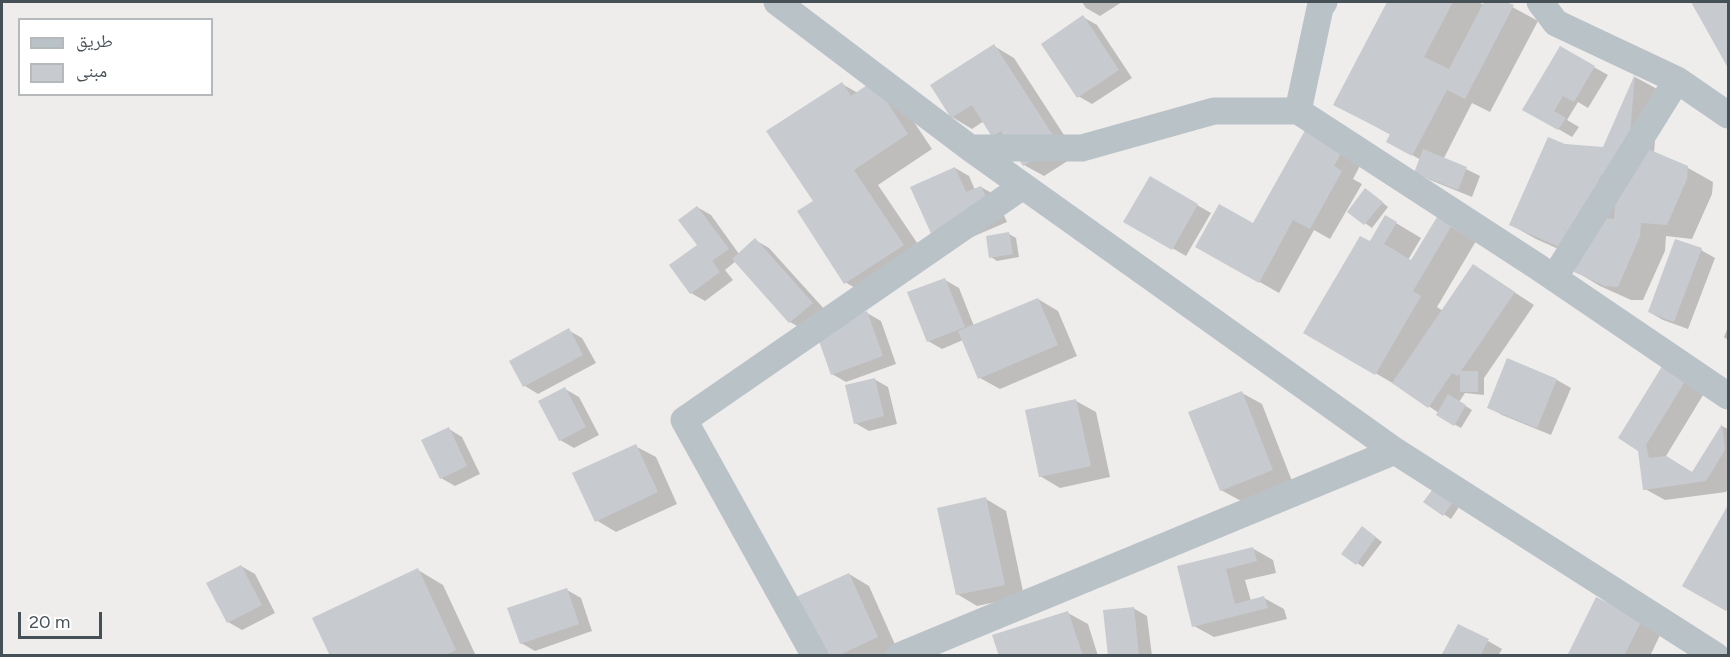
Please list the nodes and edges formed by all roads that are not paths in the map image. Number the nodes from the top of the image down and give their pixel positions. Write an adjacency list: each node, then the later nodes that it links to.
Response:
1 (777, 2): 7 (street)
2 (1324, 2): 5 (street)
3 (1540, 2): 4 (street)
4 (1677, 80): 6 (street); 9 (street)
5 (1298, 111): 7 (street); 9 (street)
6 (1728, 115)
7 (970, 148): 8 (street)
8 (1023, 186): 11 (street); 12 (street)
9 (1554, 279): 10 (street)
10 (1728, 396)
11 (1395, 451): 13 (street); 14 (street)
12 (815, 656)
13 (899, 656)
14 (1716, 656)

